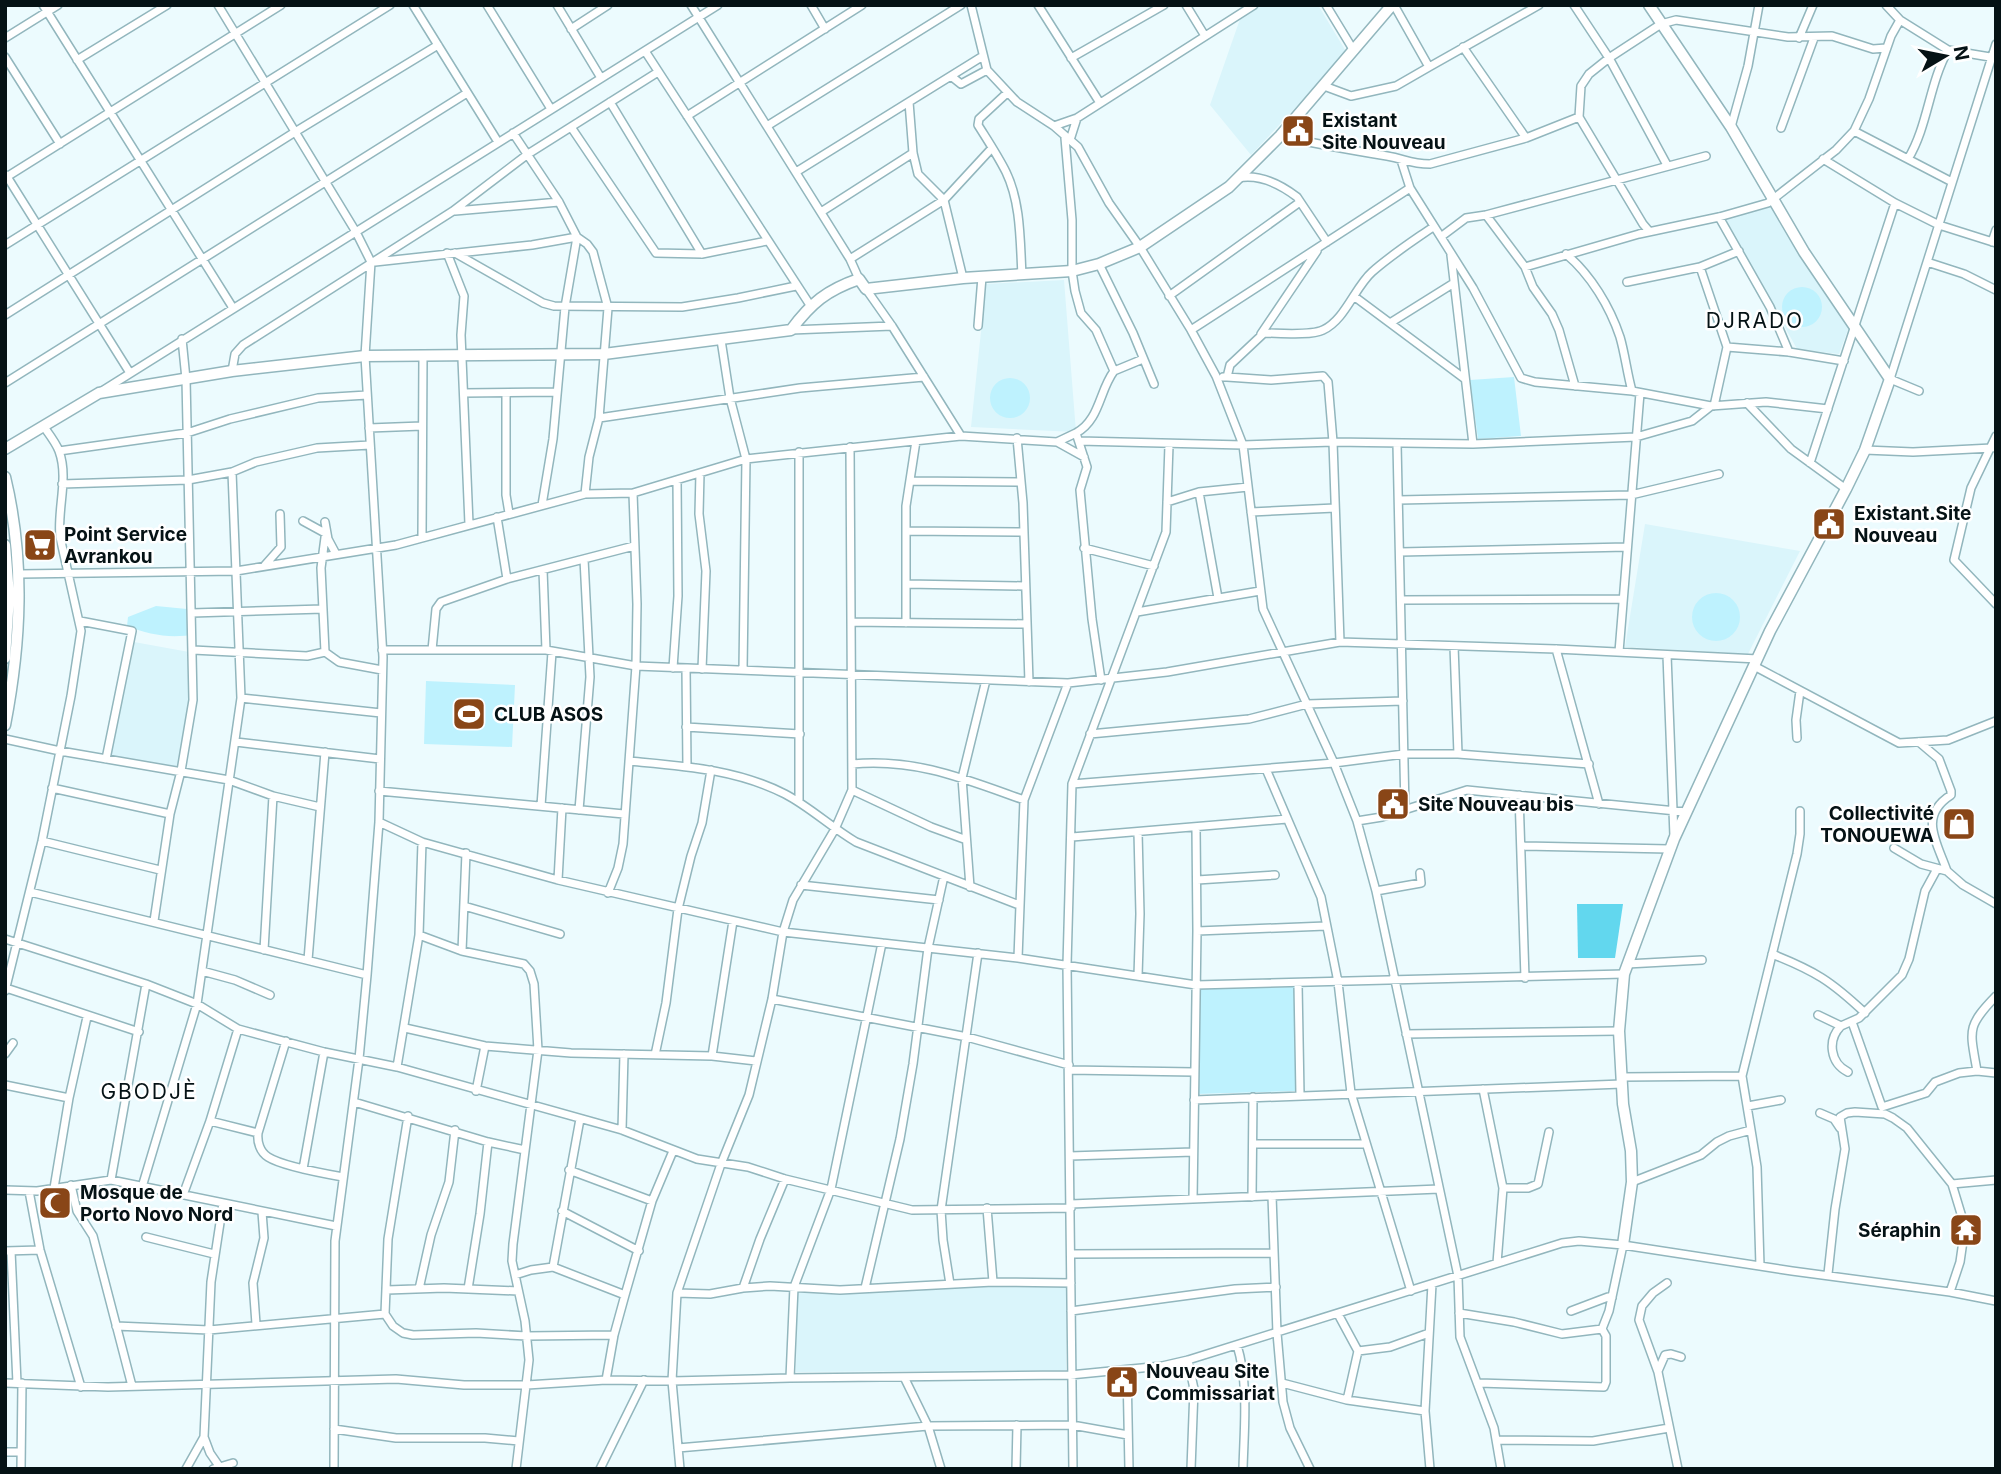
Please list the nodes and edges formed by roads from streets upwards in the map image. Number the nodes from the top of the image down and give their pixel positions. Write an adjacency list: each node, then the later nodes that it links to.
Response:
1 (58, 5): 28 (street)
2 (167, 5): 53 (street)
3 (218, 5): 35 (street)
4 (281, 5): 35 (street)
5 (390, 5): 60 (street)
6 (413, 5): 41 (street)
7 (487, 5): 70 (street)
8 (556, 5): 32 (street)
9 (608, 5): 32 (street)
10 (691, 5): 29 (street)
11 (718, 5): 29 (street)
12 (811, 5): 33 (street)
13 (862, 5): 33 (street)
14 (961, 5): 75 (street)
15 (971, 5): 49 (street)
16 (1038, 5): 50 (street)
17 (1164, 5): 50 (street)
18 (1186, 5): 36 (street)
19 (1326, 5): 47 (street)
20 (1393, 5): 47 (street); 55 (street)
21 (1539, 5): 42 (street)
22 (1574, 5): 51 (street)
23 (1649, 5): 31 (street)
24 (1759, 5): 34 (street)
25 (1813, 5): 38 (street)
26 (1886, 5): 30 (street)
27 (1250, 6): 36 (street)
28 (45, 9): 37 (street); 53 (street)
29 (699, 17): 46 (street); 61 (street)
30 (1900, 20): 43 (street); 45 (street)
31 (1661, 24): 34 (street); 51 (street); 78 (street)
32 (571, 29): 59 (street)
33 (825, 29): 61 (street)
34 (1753, 32): 38 (street); 78 (street)
35 (235, 34): 60 (street); 71 (street)
36 (1205, 36): 69 (street)
37 (5, 38)
38 (1799, 38): 39 (street)
39 (1814, 38): 44 (street); 79 (street)
40 (1996, 44): 52 (street)
41 (438, 45): 63 (street); 81 (street)
42 (1463, 47): 55 (street); 84 (street)
43 (1886, 48): 44 (street); 54 (street)
44 (1873, 49): 54 (street)
45 (1948, 50): 52 (street); 93 (street)
46 (645, 51): 57 (street); 59 (street)
47 (1354, 51): 62 (street)
48 (5, 57): 87 (street)
49 (982, 57): 56 (street); 58 (street)
50 (1070, 58): 69 (street)
51 (1609, 58): 73 (street); 96 (street)
52 (1994, 58): 102 (street)
53 (77, 60): 71 (street)
54 (1882, 61): 80 (street)
55 (1429, 67): 62 (street)
56 (988, 69): 58 (street); 64 (street)
57 (658, 72): 66 (street); 72 (street)
58 (951, 76): 67 (street)
59 (601, 78): 70 (street)
60 (265, 83): 81 (street); 95 (street)
61 (740, 83): 72 (street); 75 (street)
62 (1324, 86): 83 (street)
63 (467, 93): 86 (street); 100 (street)
64 (1007, 93): 65 (street); 68 (street)
65 (1002, 100): 68 (street); 88 (street)
66 (610, 102): 77 (street); 133 (street)
67 (909, 102): 89 (street); 97 (street)
68 (1017, 102): 76 (street)
69 (1100, 103): 74 (street)
70 (551, 109): 82 (street)
71 (110, 112): 87 (street); 95 (street)
72 (687, 116): 124 (street)
73 (1579, 117): 84 (street); 101 (street)
74 (1077, 118): 76 (street); 85 (street)
75 (767, 126): 97 (street)
76 (1055, 126): 85 (street)
77 (571, 127): 90 (street); 133 (street)
78 (1731, 127): 104 (street)
79 (1780, 128)
80 (1854, 131): 92 (street); 93 (street)
81 (295, 132): 100 (street); 109 (street)
82 (513, 133): 86 (street); 90 (street)
83 (1280, 136): 94 (street); 99 (street)
84 (1526, 138): 94 (street)
85 (1068, 139): 128 (street); 144 (street)
86 (498, 142): 120 (street)
87 (60, 144): 98 (street)
88 (992, 148): 105 (street); 146 (street)
89 (913, 153): 105 (street); 111 (street)
90 (528, 154): 106 (street); 110 (street)
91 (1706, 156): 96 (street)
92 (1823, 159): 104 (street); 108 (street)
93 (1908, 159): 102 (street)
94 (1401, 160): 103 (street)
95 (141, 161): 109 (street); 116 (street)
96 (1667, 165): 101 (street)
97 (796, 172): 111 (street)
98 (6, 176): 116 (street)
99 (1238, 178): 107 (street); 128 (street)
100 (325, 180): 120 (street); 136 (street)
101 (1617, 181): 112 (street); 114 (street)
102 (1952, 182): 115 (street)
103 (1410, 188): 117 (street); 125 (street)
104 (1774, 198): 113 (street); 166 (street)
105 (944, 200): 137 (street); 148 (street)
106 (559, 202): 110 (street); 123 (street)
107 (1300, 202): 125 (street); 155 (street)
108 (1895, 202): 115 (street); 166 (street)
109 (171, 209): 136 (street); 145 (street)
110 (453, 211): 138 (street)
111 (821, 212): 137 (street)
112 (1486, 215): 122 (street); 142 (street)
113 (1719, 217): 119 (street); 130 (street)
114 (1643, 224): 119 (street); 121 (street)
115 (1939, 225): 126 (street); 139 (street)
116 (37, 226): 127 (street); 145 (street)
117 (1433, 227): 122 (street); 156 (street)
118 (1996, 230): 126 (street)
119 (1649, 231): 121 (street)
120 (356, 232): 138 (street); 158 (street)
121 (1639, 234): 131 (street)
122 (1442, 236): 135 (street)
123 (577, 237): 132 (street); 159 (street); 160 (street)
124 (767, 241): 133 (street); 152 (street)
125 (1327, 242): 129 (street)
126 (1994, 242)
127 (5, 245)
128 (1140, 247): 141 (street); 155 (street)
129 (1319, 247): 168 (street); 169 (street)
130 (1739, 250): 143 (street); 173 (street)
131 (1577, 251): 134 (street); 140 (street)
132 (451, 253): 138 (street); 159 (street); 175 (street)
133 (702, 254)
134 (1566, 254): 140 (street); 142 (street)
135 (1451, 255): 151 (street); 192 (street)
136 (203, 259): 158 (street); 163 (street)
137 (850, 259): 149 (street)
138 (371, 262): 177 (street); 181 (street)
139 (1927, 262): 154 (street); 189 (street)
140 (1576, 263): 195 (street)
141 (1099, 264): 144 (street); 179 (street)
142 (1525, 267): 192 (street)
143 (1700, 267): 150 (street); 172 (street)
144 (1072, 271): 146 (street); 182 (street)
145 (68, 274): 161 (street); 163 (street)
146 (1022, 275): 147 (street)
147 (982, 277): 148 (street); 165 (street)
148 (963, 278): 153 (street)
149 (859, 279): 153 (street); 157 (street)
150 (1627, 282)
151 (1454, 283): 162 (street); 188 (street)
152 (796, 286): 157 (street); 160 (street)
153 (866, 289): 164 (street)
154 (1996, 290)
155 (1169, 296): 168 (street)
156 (1355, 296): 162 (street); 169 (street)
157 (810, 305): 167 (street)
158 (233, 307): 170 (street)
159 (565, 307): 160 (street); 174 (street)
160 (608, 308): 176 (street)
161 (5, 315)
162 (1390, 323): 188 (street)
163 (98, 324): 183 (street); 190 (street)
164 (892, 326): 167 (street); 185 (street)
165 (978, 326)
166 (1855, 328): 180 (street); 189 (street)
167 (791, 330): 171 (street)
168 (1191, 330): 184 (street)
169 (1261, 335): 186 (street)
170 (182, 339): 183 (street); 187 (street)
171 (721, 340): 176 (street); 200 (street)
172 (1727, 347): 173 (street); 202 (street)
173 (1789, 352): 180 (street)
174 (561, 353): 175 (street); 176 (street); 194 (street)
175 (462, 354): 178 (street); 197 (street)
176 (604, 354): 204 (street)
177 (365, 356): 178 (street); 181 (street); 199 (street)
178 (423, 356): 205 (street)
179 (1143, 359): 182 (street); 191 (street)
180 (1844, 361): 203 (street)
181 (232, 371): 187 (street)
182 (1114, 371): 211 (street)
183 (130, 373): 196 (street)
184 (1216, 376): 186 (street); 221 (street)
185 (924, 377): 200 (street); 209 (street)
186 (1227, 377): 216 (street)
187 (186, 379): 196 (street); 208 (street)
188 (1465, 379): 219 (street)
189 (1891, 379): 193 (street); 225 (street)
190 (5, 383)
191 (1154, 384)
192 (1576, 386): 195 (street)
193 (1919, 391)
194 (556, 392): 198 (street); 248 (street)
195 (1636, 392): 202 (street); 212 (street)
196 (99, 393): 206 (street)
197 (464, 393): 198 (street); 255 (street)
198 (506, 393): 251 (street)
199 (367, 395): 207 (street); 208 (street)
200 (730, 398): 204 (street); 229 (street)
201 (1747, 403): 202 (street); 203 (street); 230 (street)
202 (1712, 406): 212 (street)
203 (1828, 409): 230 (street)
204 (598, 418): 244 (street)
205 (422, 426): 207 (street); 259 (street)
206 (44, 427): 224 (street); 226 (street)
207 (369, 428): 220 (street)
208 (187, 433): 226 (street); 235 (street)
209 (961, 436): 213 (street); 214 (street)
210 (1996, 436): 223 (street)
211 (1077, 437): 215 (street); 217 (street); 228 (street)
212 (1636, 437): 219 (street); 245 (street)
213 (1017, 438): 215 (street); 238 (street)
214 (916, 440): 222 (street); 237 (street)
215 (1057, 442): 228 (street)
216 (1333, 442): 218 (street); 221 (street); 249 (street)
217 (1169, 444): 221 (street); 247 (street)
218 (1398, 444): 219 (street); 246 (street)
219 (1474, 444)
220 (370, 445): 231 (street); 264 (street)
221 (1243, 446): 240 (street)
222 (850, 447): 227 (street); 289 (street)
223 (1993, 448): 225 (street); 283 (street)
224 (5, 449)
225 (1865, 450): 241 (street)
226 (59, 451): 239 (street)
227 (799, 452): 229 (street); 314 (street)
228 (1084, 457): 263 (street)
229 (746, 459): 232 (street); 313 (street)
230 (1810, 463): 241 (street)
231 (232, 472): 235 (street); 273 (street)
232 (700, 473): 236 (street); 311 (street)
233 (1719, 474): 245 (street)
234 (5, 477): 275 (street)
235 (188, 480): 239 (street); 272 (street)
236 (677, 480): 243 (street); 309 (street)
237 (910, 481): 238 (street); 257 (street)
238 (1021, 482): 258 (street)
239 (62, 484): 274 (street)
240 (1248, 486): 242 (street); 250 (street)
241 (1846, 489): 307 (street)
242 (1199, 492): 247 (street); 280 (street)
243 (633, 493): 244 (street); 261 (street)
244 (585, 494): 248 (street)
245 (1631, 495): 246 (street); 262 (street)
246 (1399, 500): 265 (street)
247 (1167, 502): 269 (street)
248 (542, 505): 251 (street)
249 (1335, 508): 250 (street); 292 (street)
250 (1251, 512): 279 (street)
251 (509, 513): 253 (street)
252 (280, 514): 270 (street)
253 (497, 517): 255 (street); 276 (street)
254 (303, 521): 256 (street)
255 (469, 524): 259 (street)
256 (325, 528): 266 (street); 267 (street)
257 (906, 531): 258 (street); 277 (street)
258 (1024, 532): 278 (street)
259 (422, 537): 264 (street)
260 (5, 545): 305 (street)
261 (634, 546): 268 (street); 308 (street)
262 (1627, 547): 265 (street); 281 (street)
263 (1084, 548): 269 (street); 318 (street)
264 (377, 549): 266 (street); 297 (street)
265 (1400, 552): 282 (street)
266 (335, 554): 267 (street)
267 (322, 556): 270 (street); 284 (street)
268 (584, 559): 271 (street); 306 (street)
269 (1154, 565): 286 (street)
270 (265, 566): 273 (street)
271 (543, 570): 276 (street); 299 (street)
272 (191, 571): 273 (street); 274 (street); 287 (street)
273 (236, 571): 285 (street)
274 (67, 572): 275 (street); 288 (street)
275 (20, 574): 327 (street)
276 (506, 579): 298 (street)
277 (906, 584): 278 (street); 290 (street)
278 (1024, 586): 291 (street)
279 (1261, 591): 280 (street); 303 (street)
280 (1218, 598): 286 (street)
281 (1623, 599): 282 (street); 302 (street)
282 (1401, 600): 293 (street)
283 (1996, 604)
284 (323, 608): 285 (street); 301 (street)
285 (238, 611): 287 (street); 300 (street)
286 (1137, 612): 316 (street)
287 (192, 613): 295 (street)
288 (80, 621): 335 (street); 339 (street)
289 (851, 622): 290 (street); 315 (street)
290 (906, 623): 291 (street)
291 (1027, 624): 319 (street)
292 (1340, 642): 293 (street); 303 (street)
293 (1402, 644): 294 (street); 323 (street)
294 (1454, 646): 296 (street); 338 (street)
295 (193, 649): 300 (street); 348 (street)
296 (1556, 649): 302 (street); 344 (street)
297 (382, 650): 298 (street); 312 (street)
298 (432, 650): 299 (street)
299 (549, 651): 306 (street); 360 (street)
300 (239, 652): 301 (street); 322 (street)
301 (325, 652): 312 (street)
302 (1619, 652): 304 (street)
303 (1283, 653): 316 (street); 324 (street)
304 (1667, 654): 307 (street); 365 (street)
305 (5, 658)
306 (587, 658): 308 (street); 364 (street)
307 (1756, 663): 321 (street); 367 (street)
308 (636, 666): 309 (street); 341 (street)
309 (673, 668): 310 (street)
310 (685, 668): 311 (street); 328 (street)
311 (702, 669): 313 (street)
312 (382, 670): 325 (street)
313 (743, 670): 314 (street)
314 (800, 673): 315 (street); 329 (street)
315 (851, 675): 317 (street); 343 (street)
316 (1112, 677): 318 (street); 330 (street)
317 (986, 680): 319 (street); 349 (street)
318 (1101, 680): 320 (street)
319 (1029, 682): 320 (street)
320 (1068, 683): 357 (street)
321 (1800, 691): 331 (street); 334 (street)
322 (242, 698): 325 (street); 333 (street)
323 (1403, 701): 324 (street); 337 (street)
324 (1307, 705): 330 (street); 342 (street)
325 (381, 713): 340 (street)
326 (1996, 721): 334 (street)
327 (5, 725)
328 (686, 727): 329 (street); 345 (street)
329 (800, 734): 358 (street)
330 (1090, 734): 351 (street)
331 (1797, 738)
332 (5, 739): 335 (street)
333 (236, 742): 336 (street); 350 (street)
334 (1919, 742): 387 (street)
335 (60, 751): 339 (street); 352 (street)
336 (325, 752): 340 (street); 361 (street)
337 (1404, 754): 338 (street); 342 (street); 363 (street)
338 (1458, 754): 344 (street)
339 (106, 759): 348 (street)
340 (380, 759): 354 (street)
341 (629, 761): 345 (street); 369 (street)
342 (1334, 763): 346 (street); 371 (street)
343 (852, 764): 349 (street); 353 (street)
344 (1589, 764): 359 (street)
345 (687, 766): 347 (street)
346 (1266, 769): 351 (street); 370 (street)
347 (710, 770): 358 (street); 402 (street)
348 (181, 771): 350 (street); 368 (street)
349 (962, 778): 357 (street); 377 (street)
350 (229, 780): 355 (street); 408 (street)
351 (1072, 784): 376 (street)
352 (52, 788): 368 (street); 379 (street)
353 (852, 790): 374 (street); 377 (street)
354 (379, 791): 360 (street); 372 (street)
355 (273, 796): 361 (street); 415 (street)
356 (1519, 796): 359 (street); 363 (street); 381 (street)
357 (1024, 800): 400 (street)
358 (799, 802): 374 (street)
359 (1599, 804): 365 (street)
360 (541, 806): 362 (street)
361 (320, 807): 420 (street)
362 (562, 808): 364 (street); 391 (street)
363 (1405, 809): 371 (street)
364 (579, 810): 369 (street)
365 (1673, 811): 367 (street); 378 (street)
366 (1800, 811): 418 (street)
367 (1686, 812): 378 (street)
368 (170, 814): 386 (street)
369 (624, 814): 397 (street)
370 (1287, 819): 373 (street); 405 (street)
371 (1357, 821): 395 (street)
372 (379, 822): 380 (street); 425 (street)
373 (1196, 828): 375 (street); 392 (street)
374 (835, 829): 390 (street); 393 (street)
375 (1138, 832): 376 (street); 426 (street)
376 (1072, 837): 422 (street)
377 (964, 839): 394 (street)
378 (1674, 839): 383 (street)
379 (42, 841): 386 (street); 396 (street)
380 (422, 842): 384 (street); 410 (street)
381 (1521, 846): 383 (street); 427 (street)
382 (1894, 848): 385 (street)
383 (1669, 849): 423 (street)
384 (466, 853): 391 (street); 401 (street)
385 (1937, 869): 387 (street); 438 (street)
386 (160, 870): 404 (street)
387 (1947, 871): 399 (street)
388 (1420, 873): 395 (street)
389 (1275, 875): 392 (street)
390 (943, 876): 394 (street); 398 (street)
391 (558, 880): 397 (street)
392 (1197, 880): 406 (street)
393 (801, 885): 398 (street); 407 (street)
394 (970, 887): 400 (street)
395 (1376, 891): 428 (street)
396 (30, 892): 404 (street); 412 (street)
397 (608, 893): 402 (street)
398 (939, 900): 414 (street)
399 (1996, 904)
400 (1019, 905): 419 (street)
401 (464, 906): 409 (street); 416 (street)
402 (678, 909): 403 (street); 458 (street)
403 (733, 920): 407 (street); 459 (street)
404 (153, 921): 408 (street)
405 (1326, 926): 406 (street); 429 (street)
406 (1198, 931): 432 (street)
407 (783, 932): 413 (street); 436 (street)
408 (207, 934): 415 (street); 424 (street)
409 (560, 934)
410 (419, 935): 416 (street); 444 (street)
411 (5, 939): 412 (street)
412 (17, 942): 430 (street); 433 (street)
413 (882, 943): 414 (street); 440 (street)
414 (928, 948): 417 (street); 445 (street)
415 (264, 950): 420 (street)
416 (461, 951): 454 (street)
417 (978, 953): 419 (street); 450 (street)
418 (1772, 954): 438 (street); 468 (street)
419 (1018, 958): 422 (street)
420 (308, 960): 425 (street)
421 (1702, 960): 423 (street)
422 (1068, 965): 426 (street); 463 (street)
423 (1625, 969): 427 (street); 447 (street)
424 (202, 971): 434 (street); 437 (street)
425 (367, 975): 460 (street)
426 (1138, 976): 432 (street)
427 (1525, 978): 428 (street)
428 (1394, 980): 429 (street); 449 (street)
429 (1338, 982): 431 (street); 474 (street)
430 (146, 984): 437 (street); 448 (street)
431 (1298, 984): 432 (street); 475 (street)
432 (1196, 985): 465 (street)
433 (6, 990): 441 (street)
434 (270, 995)
435 (1996, 996): 464 (street)
436 (772, 999): 440 (street); 461 (street)
437 (197, 1004): 446 (street); 511 (street)
438 (1864, 1013): 442 (street)
439 (1818, 1015): 443 (street)
440 (867, 1016): 445 (street); 514 (street)
441 (87, 1017): 448 (street); 477 (street)
442 (1853, 1022): 443 (street); 483 (street)
443 (1841, 1026): 466 (street)
444 (405, 1028): 453 (street); 462 (street)
445 (916, 1028): 450 (street); 525 (street)
446 (238, 1029): 451 (street); 488 (street)
447 (1619, 1031): 449 (street); 469 (street)
448 (139, 1032): 506 (street)
449 (1406, 1034): 473 (street)
450 (967, 1037): 463 (street); 528 (street)
451 (286, 1041): 455 (street); 493 (street)
452 (13, 1043): 456 (street)
453 (485, 1046): 454 (street); 472 (street)
454 (538, 1050): 457 (street); 481 (street)
455 (324, 1052): 460 (street); 502 (street)
456 (5, 1054)
457 (624, 1054): 458 (street); 490 (street)
458 (655, 1055): 459 (street)
459 (712, 1056): 461 (street)
460 (359, 1059): 462 (street); 480 (street)
461 (756, 1061): 501 (street)
462 (397, 1067): 472 (street)
463 (1069, 1067): 465 (street); 500 (street)
464 (1977, 1071): 467 (street); 483 (street)
465 (1194, 1072): 478 (street)
466 (1849, 1072)
467 (1996, 1073)
468 (1742, 1076): 469 (street); 482 (street)
469 (1622, 1080): 471 (street); 508 (street)
470 (5, 1085): 477 (street)
471 (1483, 1089): 473 (street); 513 (street)
472 (477, 1091): 481 (street)
473 (1418, 1091): 474 (street); 515 (street)
474 (1351, 1093): 475 (street); 496 (street)
475 (1300, 1095): 476 (street)
476 (1253, 1097): 478 (street); 495 (street)
477 (69, 1098): 512 (street)
478 (1194, 1100): 499 (street)
479 (1781, 1100): 482 (street)
480 (354, 1102): 485 (street); 504 (street)
481 (530, 1105): 486 (street); 497 (street)
482 (1748, 1106): 491 (street)
483 (1883, 1111): 487 (street); 509 (street)
484 (1820, 1113): 487 (street)
485 (408, 1116): 489 (street); 557 (street)
486 (580, 1119): 490 (street); 503 (street)
487 (1837, 1119): 543 (street)
488 (210, 1121): 493 (street); 519 (street)
489 (455, 1130): 494 (street); 555 (street)
490 (622, 1130): 498 (street)
491 (1751, 1130): 508 (street); 541 (street)
492 (1549, 1132): 513 (street)
493 (258, 1133): 502 (street)
494 (488, 1142): 497 (street); 556 (street)
495 (1253, 1144): 496 (street); 521 (street)
496 (1366, 1144): 517 (street)
497 (525, 1150): 544 (street)
498 (673, 1152): 501 (street); 523 (street)
499 (1194, 1152): 500 (street); 522 (street)
500 (1070, 1156): 526 (street)
501 (721, 1164): 505 (street); 561 (street)
502 (303, 1169): 504 (street)
503 (569, 1170): 523 (street); 529 (street)
504 (344, 1177): 531 (street)
505 (785, 1179): 514 (street); 551 (street)
506 (111, 1180): 510 (street); 511 (street)
507 (1996, 1180): 509 (street)
508 (1632, 1182): 533 (street)
509 (1952, 1184): 560 (street)
510 (71, 1185): 512 (street); 574 (street)
511 (142, 1187): 519 (street)
512 (54, 1188): 518 (street)
513 (1503, 1188): 540 (street)
514 (831, 1189): 525 (street); 552 (street)
515 (1439, 1189): 517 (street); 545 (street)
516 (5, 1190): 518 (street)
517 (1381, 1190): 520 (street); 559 (street)
518 (29, 1191): 534 (street)
519 (183, 1195): 524 (street)
520 (1272, 1196): 521 (street); 537 (street)
521 (1252, 1197): 522 (street)
522 (1193, 1199): 526 (street)
523 (652, 1201): 536 (street)
524 (223, 1203): 530 (street); 538 (street)
525 (886, 1205): 528 (street); 554 (street)
526 (1071, 1206): 527 (street); 539 (street)
527 (987, 1209): 528 (street); 546 (street)
528 (941, 1210): 549 (street)
529 (562, 1211): 536 (street); 542 (street)
530 (262, 1212): 531 (street); 573 (street)
531 (336, 1226): 572 (street)
532 (146, 1237): 538 (street)
533 (1623, 1245): 540 (street); 541 (street); 563 (street)
534 (40, 1250): 535 (street); 601 (street)
535 (8, 1251): 565 (street)
536 (639, 1251): 562 (street)
537 (1274, 1253): 539 (street); 553 (street)
538 (214, 1254): 576 (street)
539 (1071, 1254): 547 (street)
540 (1497, 1263): 545 (street)
541 (1760, 1266): 543 (street)
542 (553, 1267): 544 (street); 562 (street)
543 (1828, 1274): 560 (street)
544 (514, 1275): 558 (street)
545 (1458, 1276): 550 (street); 569 (street)
546 (993, 1282): 547 (street); 549 (street)
547 (1071, 1283): 567 (street)
548 (1667, 1283): 586 (street)
549 (950, 1284): 554 (street)
550 (1432, 1284): 559 (street); 578 (street)
551 (743, 1287): 552 (street); 561 (street)
552 (794, 1287): 554 (street); 589 (street)
553 (1276, 1287): 567 (street); 577 (street)
554 (865, 1288)
555 (419, 1289): 556 (street); 557 (street)
556 (468, 1289): 558 (street)
557 (387, 1290): 570 (street)
558 (518, 1291): 580 (street)
559 (1411, 1291): 571 (street)
560 (1950, 1292): 564 (street)
561 (677, 1293): 592 (street)
562 (625, 1295): 579 (street)
563 (1612, 1298): 568 (street); 575 (street)
564 (1996, 1301)
565 (15, 1308): 566 (street); 595 (street)
566 (5, 1310)
567 (1071, 1311): 587 (street)
568 (1571, 1311)
569 (1459, 1313): 575 (street); 598 (street)
570 (386, 1314): 572 (street); 580 (street)
571 (1338, 1314): 577 (street); 582 (street)
572 (334, 1318): 573 (street); 593 (street)
573 (256, 1324): 576 (street)
574 (116, 1325): 576 (street); 600 (street)
575 (1602, 1329): 598 (street)
576 (209, 1330): 596 (street)
577 (1277, 1333): 581 (street); 597 (street)
578 (1429, 1333): 582 (street); 603 (street)
579 (614, 1335): 580 (street); 590 (street)
580 (527, 1336): 599 (street)
581 (1237, 1345): 584 (street); 629 (street)
582 (1358, 1351): 602 (street)
583 (1681, 1357): 586 (street)
584 (1188, 1360): 585 (street); 628 (street)
585 (1127, 1370): 587 (street); 609 (street)
586 (1658, 1371): 607 (street)
587 (1070, 1375): 588 (street); 605 (street)
588 (904, 1377): 589 (street); 606 (street)
589 (790, 1378): 592 (street)
590 (606, 1380): 591 (street); 599 (street)
591 (645, 1380): 592 (street); 622 (street)
592 (672, 1381): 613 (street)
593 (332, 1382): 596 (street); 599 (street); 608 (street)
594 (5, 1383): 595 (street)
595 (20, 1383): 601 (street); 615 (street)
596 (206, 1383): 600 (street); 610 (street)
597 (1282, 1383): 602 (street); 630 (street)
598 (1479, 1383): 611 (street)
599 (527, 1385): 612 (street)
600 (132, 1386): 601 (street)
601 (81, 1387)
602 (1347, 1400): 603 (street)
603 (1425, 1411): 631 (street)
604 (1017, 1425): 605 (street); 606 (street); 625 (street)
605 (1072, 1425): 609 (street); 626 (street)
606 (928, 1426): 613 (street); 624 (street)
607 (1669, 1428): 611 (street); 633 (street)
608 (334, 1429): 612 (street); 620 (street)
609 (1128, 1435): 627 (street)
610 (204, 1437): 617 (street); 619 (street)
611 (1497, 1440): 632 (street)
612 (519, 1441): 621 (street)
613 (678, 1448): 623 (street)
614 (5, 1452): 615 (street)
615 (21, 1452): 618 (street)
616 (233, 1462): 617 (street)
617 (216, 1468)
618 (21, 1469)
619 (186, 1469)
620 (334, 1469)
621 (516, 1469)
622 (600, 1469)
623 (680, 1469)
624 (941, 1469)
625 (1016, 1469)
626 (1073, 1469)
627 (1129, 1469)
628 (1191, 1469)
629 (1244, 1469)
630 (1310, 1469)
631 (1430, 1469)
632 (1501, 1469)
633 (1678, 1469)

